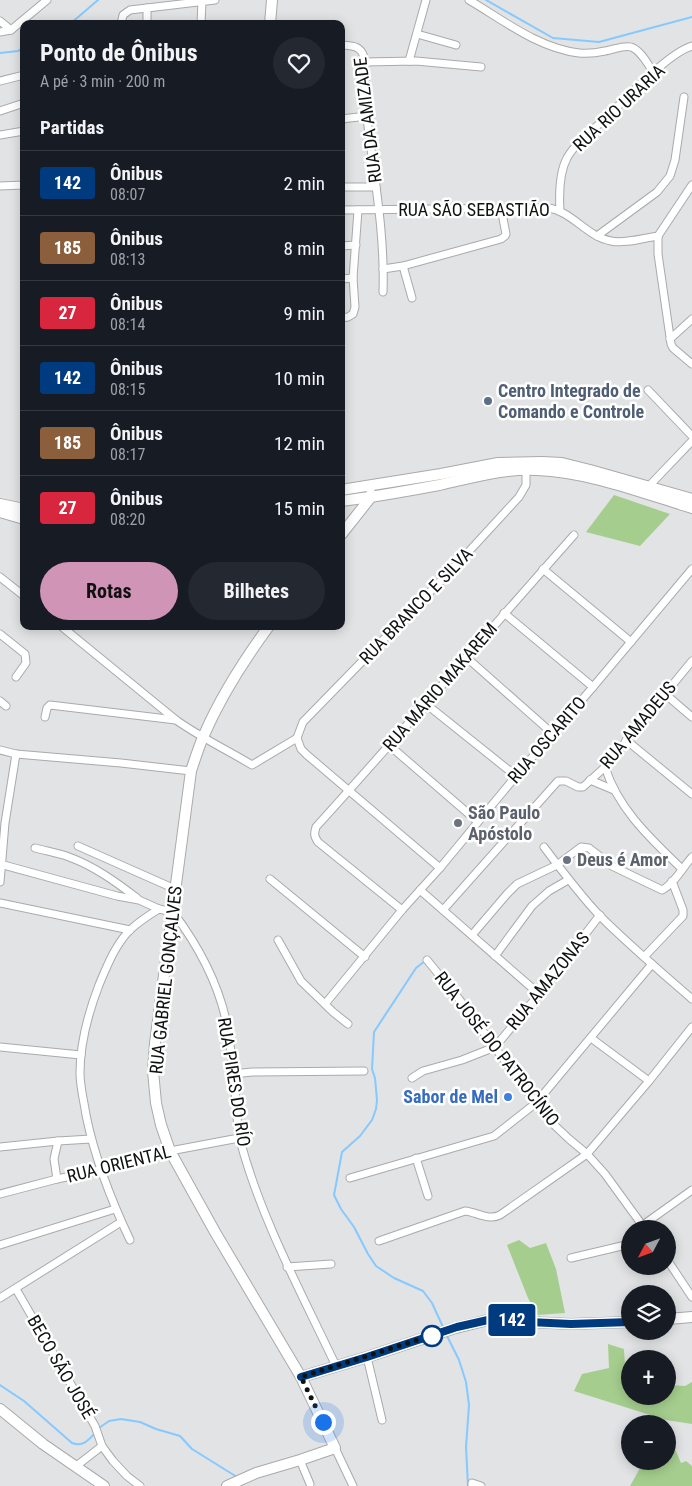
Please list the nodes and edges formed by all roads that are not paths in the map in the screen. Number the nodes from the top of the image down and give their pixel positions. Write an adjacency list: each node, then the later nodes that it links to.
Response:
1 (47, 0): 8 (street)
2 (215, 0): 6 (street)
3 (272, 0): 12 (street)
4 (426, 0): 17 (street)
5 (469, 0): 24 (street)
6 (202, 1): 7 (street); 11 (street)
7 (147, 8): 9 (street); 10 (street)
8 (23, 20)
9 (122, 20)
10 (147, 20)
11 (201, 20)
12 (270, 20)
13 (0, 21): 15 (street)
14 (20, 22): 15 (street)
15 (11, 30): 16 (street)
16 (0, 32)
17 (417, 34): 19 (street); 21 (street)
18 (345, 45): 22 (street, RUA DA AMIZADE)
19 (456, 45)
20 (692, 46): 24 (street, RUA RIO URARIA)
21 (409, 61): 22 (street); 23 (street)
22 (364, 62): 30 (street, RUA DA AMIZADE)
23 (481, 67)
24 (654, 73): 43 (street, RUA RIO URARIA)
25 (20, 76): 26 (street)
26 (0, 81)
27 (684, 97): 44 (street)
28 (20, 104): 29 (street)
29 (0, 111)
30 (367, 116): 31 (street); 38 (street, RUA DA AMIZADE)
31 (345, 119)
32 (20, 132): 33 (street)
33 (0, 135)
34 (692, 184): 45 (street)
35 (20, 185): 36 (street)
36 (0, 186)
37 (345, 187): 38 (street)
38 (376, 187): 42 (street, RUA DA AMIZADE)
39 (501, 208): 42 (street, RUA SÃO SEBASTIÃO); 43 (street, RUA SÃO SEBASTIÃO); 48 (street)
40 (345, 210): 41 (street, RUA SÃO SEBASTIÃO)
41 (358, 210): 42 (street, RUA SÃO SEBASTIÃO); 46 (street)
42 (379, 210): 49 (street, RUA DA AMIZADE)
43 (560, 211): 44 (street, RUA SÃO SEBASTIÃO)
44 (597, 236): 45 (street, RUA SÃO SEBASTIÃO)
45 (658, 236): 56 (street)
46 (356, 245): 47 (street); 50 (street)
47 (345, 246)
48 (403, 266): 49 (street); 53 (street)
49 (384, 269): 52 (street, RUA DA AMIZADE)
50 (353, 278): 51 (street); 54 (street)
51 (345, 279)
52 (383, 292)
53 (412, 298)
54 (345, 317)
55 (692, 319): 56 (street)
56 (670, 340): 57 (street)
57 (692, 364)
58 (648, 390): 59 (street)
59 (692, 436)
60 (692, 441): 63 (street)
61 (526, 470): 65 (street); 70 (street); 99 (street, RUA BRANCO E SILVA)
62 (369, 486): 63 (street); 64 (street); 65 (street)
63 (649, 486): 66 (street)
64 (345, 489)
65 (371, 497): 67 (street); 72 (street)
66 (692, 498)
67 (345, 500)
68 (0, 504): 69 (street)
69 (20, 508)
70 (692, 508)
71 (0, 512): 73 (street)
72 (356, 517): 74 (street); 75 (street)
73 (20, 518)
74 (345, 518)
75 (345, 530)
76 (574, 535): 77 (street, RUA MÁRIO MAKAREM)
77 (543, 569): 81 (street, RUA MÁRIO MAKAREM); 85 (street)
78 (692, 569): 85 (street, RUA OSCARITO)
79 (0, 577): 80 (street)
80 (20, 593)
81 (504, 613): 86 (street, RUA MÁRIO MAKAREM); 89 (street)
82 (66, 630): 96 (street)
83 (265, 630): 98 (street, RUA GABRIEL GONÇALVES)
84 (0, 634): 88 (street)
85 (631, 642): 89 (street, RUA OSCARITO)
86 (466, 657): 92 (street, RUA MÁRIO MAKAREM); 97 (street)
87 (692, 661): 90 (street, RUA AMADEUS)
88 (16, 678)
89 (593, 687): 97 (street, RUA OSCARITO)
90 (664, 693): 95 (street); 100 (street, RUA AMADEUS)
91 (0, 701): 93 (street)
92 (426, 704): 101 (street, RUA MÁRIO MAKAREM); 106 (street)
93 (6, 706)
94 (45, 717): 96 (street)
95 (692, 717)
96 (176, 720): 98 (street)
97 (552, 733): 106 (street, RUA OSCARITO)
98 (203, 737): 99 (street); 105 (street, RUA GABRIEL GONÇALVES)
99 (297, 738): 108 (street)
100 (626, 740): 104 (street, RUA AMADEUS); 110 (street)
101 (390, 746): 108 (street, RUA MÁRIO MAKAREM); 111 (street)
102 (0, 750): 103 (street)
103 (16, 754): 105 (street); 116 (street)
104 (605, 767): 107 (street, RUA AMADEUS); 109 (street)
105 (191, 771): 124 (street, RUA GABRIEL GONÇALVES)
106 (516, 776): 111 (street, RUA OSCARITO)
107 (590, 780): 109 (street); 130 (street, RUA AMADEUS)
108 (350, 790): 118 (street); 129 (street, RUA MÁRIO MAKAREM)
109 (614, 790): 119 (street)
110 (692, 794)
111 (477, 821): 118 (street, RUA OSCARITO)
112 (78, 846): 124 (street)
113 (544, 847): 117 (street)
114 (35, 848): 126 (street)
115 (692, 857): 119 (street)
116 (1, 864): 122 (street); 126 (street)
117 (557, 865): 121 (street); 123 (street); 135 (street)
118 (440, 868): 125 (street, RUA OSCARITO)
119 (682, 869): 123 (street)
120 (270, 879): 138 (street)
121 (568, 880): 132 (street); 137 (street)
122 (0, 882)
123 (672, 882): 139 (street)
124 (175, 889): 131 (street, RUA GABRIEL GONÇALVES)
125 (420, 890): 129 (street, RUA OSCARITO); 130 (street)
126 (139, 900): 128 (street)
127 (0, 903): 134 (street)
128 (159, 909): 131 (street); 134 (street)
129 (402, 910): 138 (street, RUA OSCARITO)
130 (443, 910): 135 (street)
131 (173, 912): 133 (street, RUA GABRIEL GONÇALVES)
132 (600, 915): 139 (street); 142 (street, RUA AMAZONAS)
133 (177, 924): 152 (street, RUA PIRES DO RÍO); 160 (street, RUA GABRIEL GONÇALVES)
134 (130, 930): 150 (street)
135 (472, 935): 137 (street)
136 (278, 940): 144 (street)
137 (495, 956): 142 (street)
138 (365, 957): 144 (street, RUA OSCARITO)
139 (644, 957): 141 (street)
140 (427, 960): 148 (street, RUA JOSÉ DO PATROCÍNIO)
141 (652, 964): 143 (street); 147 (street)
142 (539, 994): 148 (street, RUA AMAZONAS)
143 (692, 999)
144 (325, 1004): 145 (street)
145 (348, 1024)
146 (692, 1027): 154 (street)
147 (591, 1038): 154 (street); 155 (street)
148 (495, 1047): 153 (street); 155 (street, RUA JOSÉ DO PATROCÍNIO)
149 (0, 1048): 150 (street)
150 (81, 1055): 157 (street)
151 (364, 1071): 152 (street)
152 (234, 1074): 156 (street, RUA PIRES DO RÍO)
153 (412, 1078)
154 (650, 1081): 161 (street)
155 (536, 1103): 161 (street, RUA JOSÉ DO PATROCÍNIO); 162 (street)
156 (239, 1138): 160 (street, RUA ORIENTAL); 179 (street, RUA PIRES DO RÍO)
157 (91, 1139): 158 (street); 163 (street)
158 (58, 1140): 159 (street); 165 (street)
159 (0, 1147)
160 (170, 1151): 163 (street, RUA ORIENTAL); 189 (street, RUA GABRIEL GONÇALVES)
161 (587, 1154): 170 (street, RUA JOSÉ DO PATROCÍNIO); 174 (street)
162 (416, 1158): 164 (street); 168 (street)
163 (100, 1170): 165 (street, RUA ORIENTAL); 169 (street)
164 (350, 1178)
165 (57, 1179): 167 (street, RUA ORIENTAL)
166 (692, 1190): 171 (street)
167 (0, 1194)
168 (428, 1196)
169 (115, 1209): 172 (street); 175 (street)
170 (639, 1220)
171 (653, 1220)
172 (121, 1222): 173 (street); 181 (street)
173 (130, 1240)
174 (379, 1241)
175 (0, 1245)
176 (621, 1246): 177 (street)
177 (571, 1258)
178 (331, 1264): 179 (street)
179 (287, 1267): 188 (street, RUA PIRES DO RÍO)
180 (676, 1274): 182 (street)
181 (16, 1289): 183 (street); 192 (street, BECO SÃO JOSÉ)
182 (692, 1297)
183 (0, 1298)
184 (691, 1315): 185 (street)
185 (676, 1317)
186 (621, 1322): 187 (street)
187 (367, 1357): 188 (street); 191 (street)
188 (336, 1366): 189 (street)
189 (301, 1377): 193 (street, RUA GABRIEL GONÇALVES)
190 (0, 1409): 195 (street)
191 (382, 1420)
192 (102, 1446): 195 (street); 199 (street, BECO SÃO JOSÉ)
193 (334, 1448): 194 (street); 201 (street, RUA GABRIEL GONÇALVES)
194 (300, 1460): 196 (street); 200 (street)
195 (75, 1467): 198 (street)
196 (310, 1484)
197 (472, 1485): 202 (street)
198 (104, 1486)
199 (140, 1486)
200 (227, 1486)
201 (353, 1486)
202 (481, 1486)

